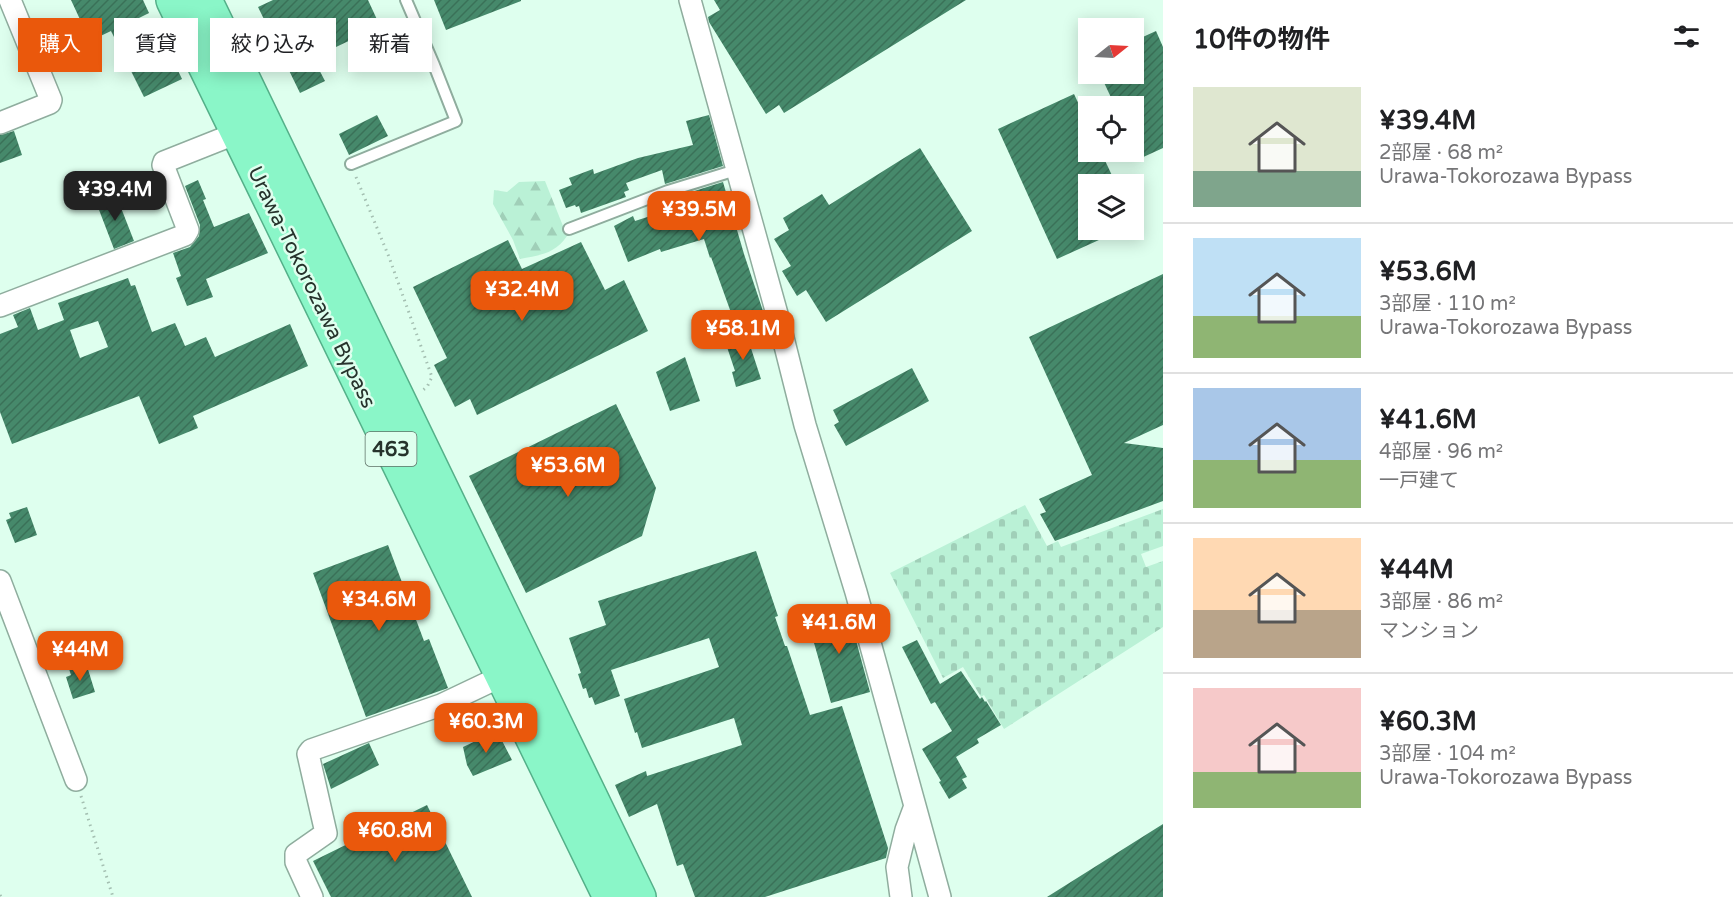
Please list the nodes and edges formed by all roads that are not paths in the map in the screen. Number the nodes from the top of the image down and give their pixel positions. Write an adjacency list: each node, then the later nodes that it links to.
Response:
1 (10, 0): 6 (street)
2 (173, 0): 7 (highway, Urawa-Tokorozawa Bypass / 463)
3 (205, 0): 18 (highway, Urawa-Tokorozawa Bypass / 463)
4 (406, 0): 8 (lane)
5 (690, 0): 9 (street)
6 (0, 123)
7 (237, 133): 11 (street); 13 (highway, Urawa-Tokorozawa Bypass / 463)
8 (351, 164)
9 (736, 170): 10 (lane); 15 (street)
10 (568, 229)
11 (0, 306)
12 (0, 581): 14 (street)
13 (502, 676): 16 (street); 17 (highway, Urawa-Tokorozawa Bypass / 463)
14 (76, 780)
15 (915, 806): 19 (street); 20 (street)
16 (312, 897)
17 (610, 897)
18 (639, 897)
19 (901, 897)
20 (940, 897)

